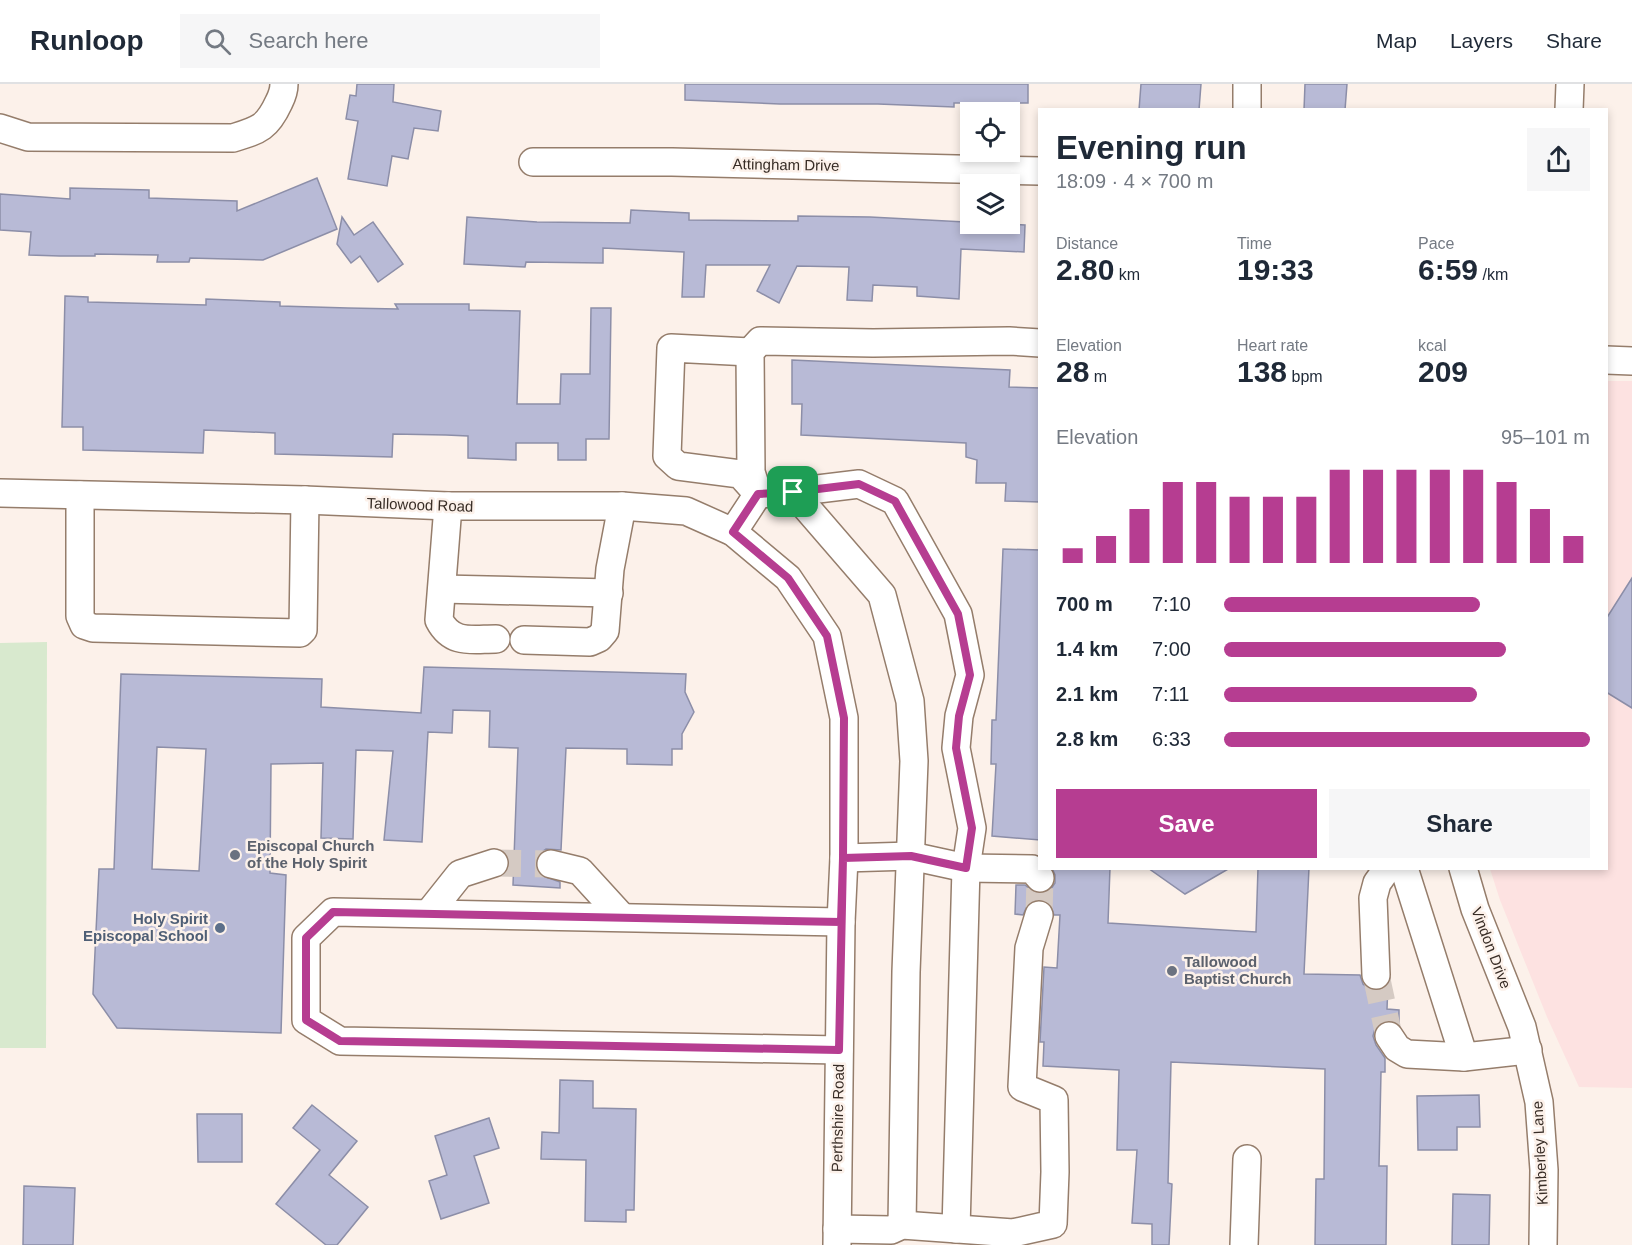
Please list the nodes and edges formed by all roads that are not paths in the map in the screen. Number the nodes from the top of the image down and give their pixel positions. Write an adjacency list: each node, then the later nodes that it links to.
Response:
1 (284, 84): 6 (street)
2 (1247, 84): 4 (street)
3 (1570, 84): 5 (street)
4 (1247, 108)
5 (1569, 108)
6 (0, 128)
7 (533, 162): 8 (street, Attingham Drive)
8 (1038, 171)
9 (1038, 343): 10 (street)
10 (750, 352): 15 (street); 15 (street)
11 (1608, 360): 12 (street)
12 (1632, 361)
13 (793, 492): 15 (street); 29 (street); 30 (street)
14 (0, 493): 16 (street, Tallowood Road)
15 (758, 494): 20 (street)
16 (80, 495): 17 (street, Tallowood Road); 17 (street)
17 (305, 500): 18 (street, Tallowood Road)
18 (448, 506): 19 (street, Tallowood Road); 21 (street)
19 (622, 506): 20 (street, Tallowood Road); 22 (street)
20 (733, 532): 23 (street, Tallowood Road)
21 (442, 589): 22 (street); 24 (street)
22 (609, 592): 25 (street)
23 (806, 604): 26 (street, Perthshire Road)
24 (496, 639)
25 (524, 640)
26 (843, 858): 29 (street); 38 (street, Perthshire Road)
27 (494, 863): 35 (street)
28 (551, 864): 37 (street)
29 (910, 866): 30 (street); 45 (street)
30 (966, 868): 34 (street); 46 (street)
31 (1386, 870): 39 (street)
32 (1405, 870): 43 (street)
33 (1464, 870): 41 (street, Vindon Drive)
34 (1040, 878)
35 (429, 914): 37 (street); 42 (street)
36 (1039, 915): 46 (street)
37 (622, 917): 38 (street)
38 (841, 922): 42 (street, Perthshire Road)
39 (1376, 975)
40 (1389, 1036): 43 (street)
41 (1525, 1039): 43 (street); 49 (street, Kimberley Lane)
42 (839, 1050): 47 (street, Perthshire Road)
43 (1464, 1058)
44 (1246, 1159): 48 (street)
45 (902, 1226): 46 (street); 47 (street)
46 (956, 1229)
47 (837, 1237)
48 (1244, 1245)
49 (1543, 1245)

